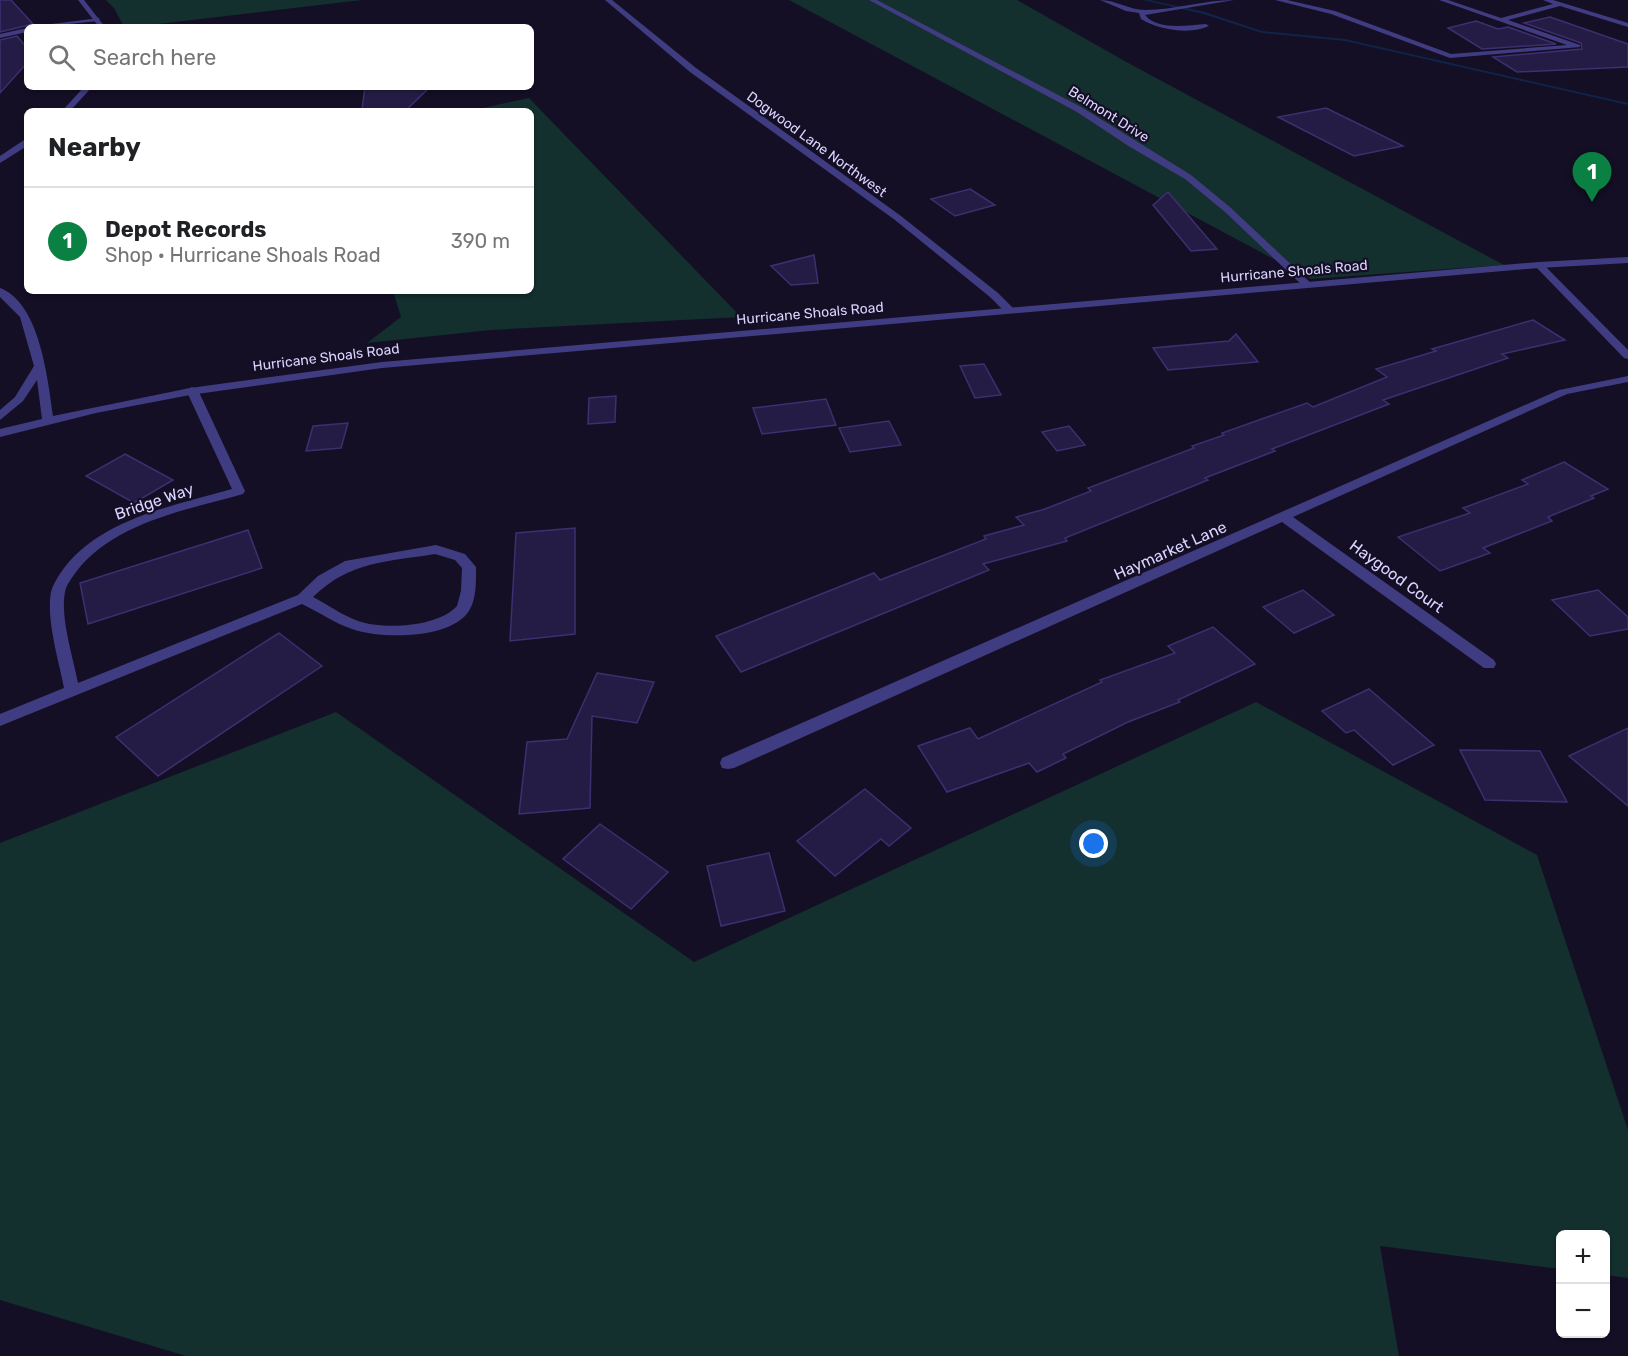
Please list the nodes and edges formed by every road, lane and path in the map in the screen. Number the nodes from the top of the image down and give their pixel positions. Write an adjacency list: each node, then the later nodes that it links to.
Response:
1 (81, 0): 12 (street)
2 (608, 0): 27 (street, Dogwood Lane Northwest)
3 (872, 0): 25 (street, Belmont Drive)
4 (1104, 0): 10 (street)
5 (1232, 0): 10 (street)
6 (1278, 0): 11 (street)
7 (1442, 0): 11 (street)
8 (1546, 0): 9 (street)
9 (1561, 4): 11 (street); 15 (street)
10 (1146, 12): 16 (street)
11 (1500, 20)
12 (100, 22): 13 (street); 14 (street)
13 (77, 24)
14 (84, 24)
15 (1628, 25)
16 (1206, 26)
17 (24, 32): 18 (street)
18 (0, 36)
19 (85, 90): 20 (street)
20 (69, 108)
21 (24, 144): 22 (street)
22 (0, 160)
23 (1628, 260): 24 (street, Hurricane Shoals Road)
24 (1539, 265): 25 (street, Hurricane Shoals Road); 28 (street)
25 (1308, 285): 27 (street, Hurricane Shoals Road)
26 (0, 291): 29 (street)
27 (1010, 311): 31 (street, Hurricane Shoals Road)
28 (1628, 356)
29 (40, 366): 32 (street); 33 (street)
30 (1628, 379): 35 (street, Haymarket Lane)
31 (192, 390): 33 (street, Hurricane Shoals Road); 38 (street, Bridge Way)
32 (0, 416)
33 (48, 420): 34 (street, Hurricane Shoals Road)
34 (0, 433)
35 (1284, 517): 37 (street, Haygood Court); 40 (street, Haymarket Lane)
36 (303, 598): 36 (street); 38 (street)
37 (1489, 664)
38 (72, 692): 39 (street)
39 (0, 720)
40 (729, 763)

